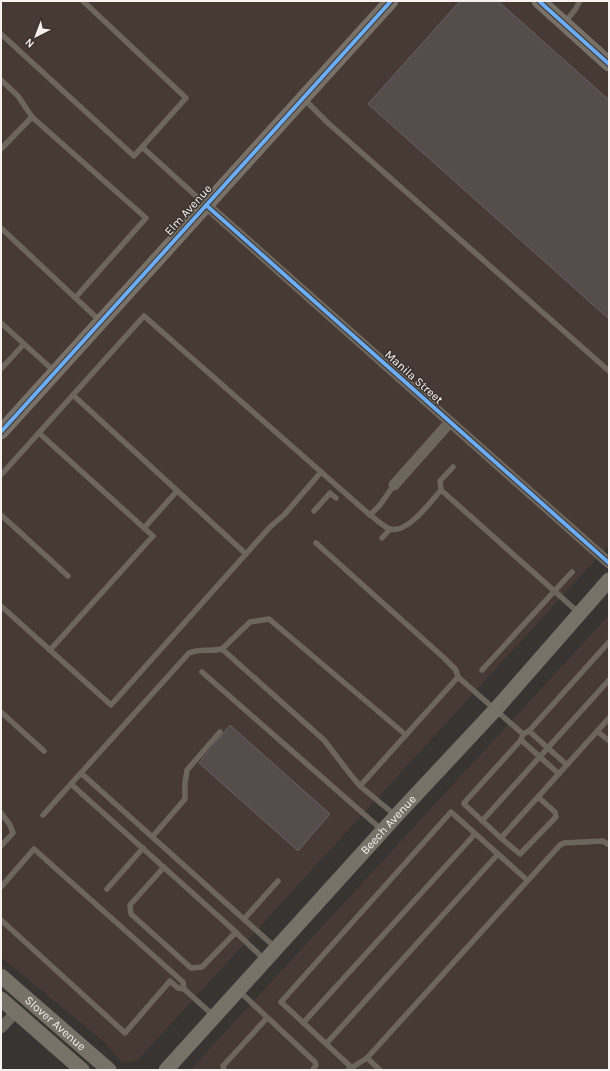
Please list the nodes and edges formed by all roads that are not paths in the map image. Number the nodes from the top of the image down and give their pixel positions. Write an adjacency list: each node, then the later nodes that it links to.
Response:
1 (84, 1): 11 (lane)
2 (390, 1): 9 (main road, Elm Avenue)
3 (539, 1): 5 (main road)
4 (580, 1): 5 (lane)
5 (563, 23): 7 (main road)
6 (1, 34): 11 (lane)
7 (609, 64)
8 (1, 80): 10 (lane)
9 (303, 98): 13 (main road, Elm Avenue); 20 (lane)
10 (32, 117): 12 (lane); 15 (lane)
11 (142, 147): 13 (lane)
12 (1, 149)
13 (206, 205): 16 (main road, Elm Avenue); 23 (street, Manila Street)
14 (1, 228): 15 (lane)
15 (76, 298): 16 (lane)
16 (101, 321): 21 (main road, Elm Avenue)
17 (1, 323): 18 (lane)
18 (24, 344): 19 (lane); 21 (lane)
19 (1, 369)
20 (609, 371)
21 (55, 372): 24 (main road, Elm Avenue)
22 (73, 395): 25 (lane); 27 (lane); 31 (lane)
23 (450, 422): 29 (street); 41 (street, Manila Street)
24 (1, 432)
25 (39, 433): 28 (lane); 36 (lane)
26 (454, 467): 30 (lane)
27 (322, 472): 35 (lane); 40 (lane)
28 (1, 475)
29 (394, 485): 35 (lane)
30 (441, 490): 37 (lane); 45 (lane)
31 (178, 491): 36 (lane); 40 (lane)
32 (336, 498): 33 (lane)
33 (314, 511)
34 (1, 515): 43 (lane)
35 (370, 515): 37 (lane)
36 (144, 528): 50 (lane)
37 (390, 529): 38 (lane)
38 (382, 538)
39 (316, 543): 53 (lane)
40 (246, 554): 50 (lane)
41 (609, 563)
42 (572, 572): 45 (lane)
43 (68, 576)
44 (609, 580): 47 (main road, Beech Avenue)
45 (554, 590): 47 (lane); 51 (lane)
46 (1, 606): 50 (lane)
47 (579, 613): 55 (main road, Beech Avenue)
48 (609, 642): 58 (lane)
49 (222, 649): 61 (lane); 68 (lane); 71 (lane)
50 (50, 650)
51 (482, 670)
52 (202, 672): 77 (lane)
53 (458, 677): 55 (lane); 61 (lane)
54 (609, 680): 64 (lane)
55 (496, 709): 62 (lane); 75 (main road, Beech Avenue)
56 (1, 712): 65 (lane)
57 (609, 718): 59 (lane)
58 (529, 731): 62 (lane); 64 (lane)
59 (598, 731): 63 (lane); 67 (lane)
60 (220, 732): 79 (lane)
61 (406, 735): 71 (lane)
62 (522, 737): 66 (lane); 76 (lane)
63 (609, 741)
64 (548, 748): 66 (lane); 67 (lane)
65 (44, 750)
66 (540, 757): 69 (lane); 76 (lane)
67 (567, 765): 69 (lane)
68 (82, 772): 70 (lane); 79 (lane)
69 (559, 774): 72 (lane)
70 (71, 784): 74 (lane); 83 (lane)
71 (360, 786): 75 (lane)
72 (538, 797): 80 (lane); 80 (lane)
73 (1, 813): 82 (lane)
74 (43, 815)
75 (396, 816): 77 (main road, Beech Avenue)
76 (482, 821): 80 (lane)
77 (382, 831): 93 (main road, Beech Avenue)
78 (475, 834): 84 (lane); 102 (lane); 102 (lane)
79 (153, 836): 90 (lane)
80 (501, 838)
81 (609, 845): 86 (lane)
82 (1, 846)
83 (143, 848): 85 (lane); 89 (lane)
84 (498, 854): 86 (lane); 104 (lane)
85 (164, 867): 92 (lane); 92 (lane)
86 (527, 880): 105 (lane)
87 (278, 881): 90 (lane)
88 (1, 887): 96 (lane)
89 (106, 888)
90 (244, 919): 93 (lane)
91 (1, 920): 96 (lane)
92 (236, 932): 94 (lane)
93 (277, 948): 94 (main road, Beech Avenue)
94 (266, 960): 97 (main road, Beech Avenue)
95 (1, 976): 108 (main road, Slover Avenue)
96 (184, 989): 100 (lane)
97 (238, 990): 100 (main road, Beech Avenue); 101 (lane)
98 (1, 999): 99 (main road, Slover Avenue)
99 (16, 1012): 103 (street); 107 (main road, Slover Avenue)
100 (214, 1017): 109 (main road, Beech Avenue)
101 (268, 1018): 110 (lane); 111 (lane)
102 (303, 1023): 104 (lane)
103 (1, 1028)
104 (326, 1044): 106 (lane)
105 (367, 1058): 106 (lane); 112 (lane)
106 (350, 1068)
107 (82, 1070)
108 (109, 1070)
109 (166, 1070)
110 (224, 1070)
111 (313, 1070)
112 (380, 1070)

